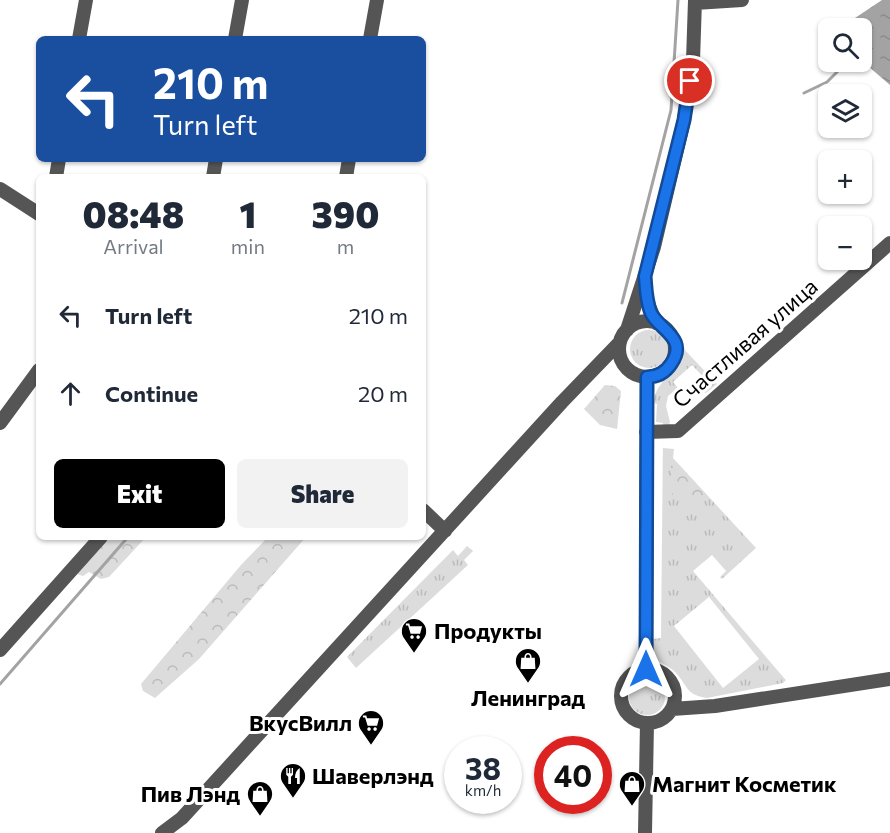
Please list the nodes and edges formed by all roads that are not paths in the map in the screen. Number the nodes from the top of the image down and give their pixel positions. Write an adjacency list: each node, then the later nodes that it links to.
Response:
1 (86, 0): 6 (street)
2 (242, 0): 7 (street)
3 (377, 0): 8 (street)
4 (742, 0): 5 (street)
5 (695, 1): 12 (street)
6 (80, 36)
7 (236, 36)
8 (371, 36)
9 (0, 189): 10 (street)
10 (36, 212)
11 (890, 243): 20 (street, Счастливая улица)
12 (645, 276): 13 (street); 14 (street)
13 (656, 323): 14 (street); 18 (street)
14 (623, 336): 15 (street); 16 (street)
15 (629, 370): 16 (street); 18 (street)
16 (592, 372): 22 (street)
17 (36, 374): 19 (street)
18 (647, 377): 20 (street)
19 (0, 423)
20 (646, 432): 25 (street)
21 (426, 513): 22 (street)
22 (445, 531): 29 (street)
23 (97, 540): 24 (street)
24 (0, 650)
25 (646, 669): 27 (street); 28 (street)
26 (890, 679): 27 (street)
27 (672, 709): 28 (street)
28 (647, 723): 30 (street)
29 (162, 833)
30 (645, 833)

